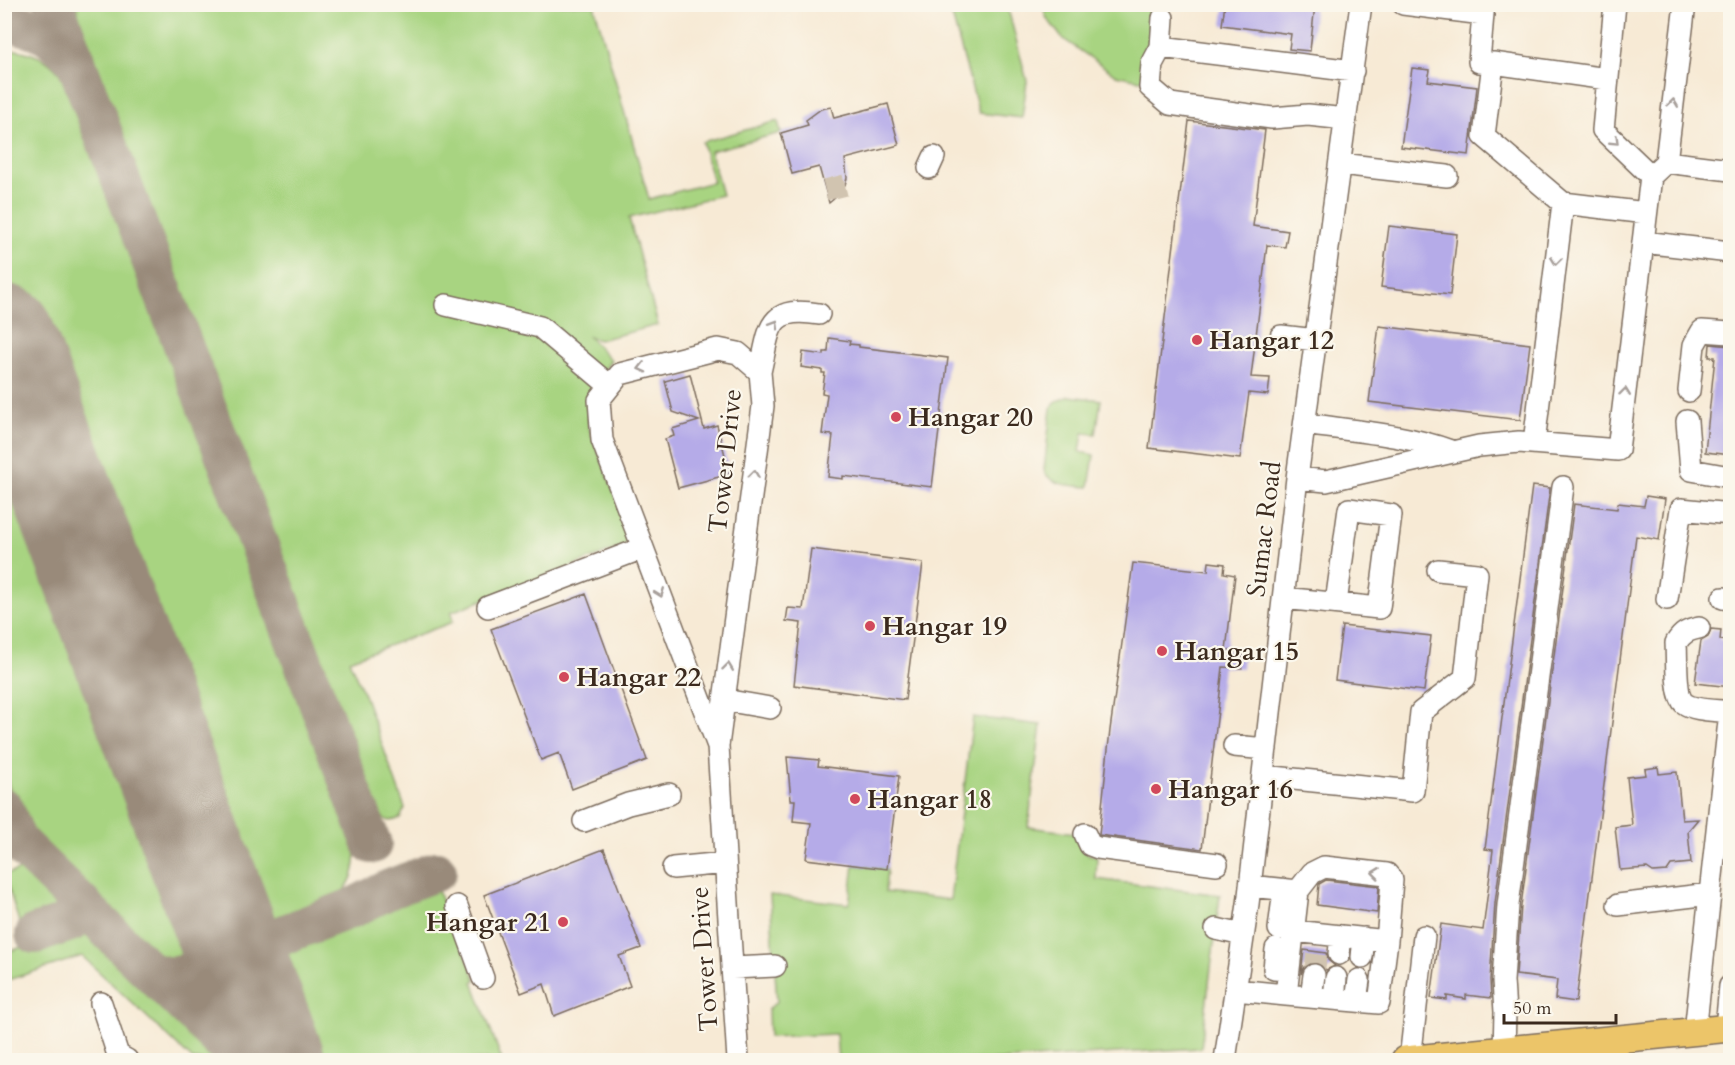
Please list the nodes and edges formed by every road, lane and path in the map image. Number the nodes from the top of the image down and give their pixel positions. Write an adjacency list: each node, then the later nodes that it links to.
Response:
1 (1361, 4): 9 (street, Sumac Road)
2 (1403, 4): 5 (street)
3 (1615, 4): 10 (street)
4 (1685, 4): 13 (street, one-way to 4)
5 (1483, 9): 8 (street)
6 (1163, 18): 7 (street)
7 (1161, 47): 9 (street); 11 (street)
8 (1493, 63): 10 (street); 16 (street)
9 (1353, 71): 11 (street, Sumac Road)
10 (1606, 79): 13 (street, one-way to 13)
11 (1346, 119): 12 (street, Sumac Road)
12 (1340, 164): 15 (street); 24 (street, Sumac Road)
13 (1659, 169): 14 (street); 17 (street)
14 (1731, 170)
15 (1447, 176)
16 (1563, 203): 17 (street); 30 (street, one-way to 30)
17 (1646, 213): 18 (street)
18 (1643, 242): 19 (street); 30 (street, one-way to 18)
19 (1731, 252)
20 (446, 305): 26 (street)
21 (819, 314): 25 (street, one-way to 21)
22 (1731, 333): 27 (street)
23 (1281, 336): 24 (street)
24 (1316, 340): 29 (street, Sumac Road)
25 (760, 372): 26 (street, Tower Drive, one-way to 26); 43 (street, Tower Drive, one-way to 25)
26 (610, 386): 36 (street, Tower Drive)
27 (1689, 391)
28 (1687, 421): 32 (street)
29 (1305, 424): 31 (street); 33 (street, Sumac Road)
30 (1534, 442): 31 (street)
31 (1454, 452): 33 (street)
32 (1731, 477)
33 (1297, 478): 38 (street, Sumac Road)
34 (1563, 487): 80 (street)
35 (1731, 514): 39 (street)
36 (643, 548): 41 (street); 45 (street, Tower Drive, one-way to 45)
37 (1438, 570): 48 (street)
38 (1283, 598): 40 (street); 47 (street, Sumac Road)
39 (1667, 599)
40 (1336, 603): 40 (street)
41 (488, 607)
42 (1699, 628): 57 (street)
43 (724, 700): 44 (street); 45 (street, Tower Drive)
44 (770, 708)
45 (718, 746): 52 (street, Tower Drive)
46 (1234, 746): 47 (street)
47 (1266, 749): 48 (street, Sumac Road)
48 (1263, 776): 55 (street, Sumac Road)
49 (669, 794): 50 (street)
50 (584, 821)
51 (1085, 834): 53 (street)
52 (725, 863): 54 (street); 66 (street, Tower Drive)
53 (1217, 864)
54 (673, 868)
55 (1250, 886): 56 (street); 61 (street, Sumac Road)
56 (1291, 890): 63 (street); 64 (street, one-way to 56)
57 (1710, 894): 58 (street); 79 (street)
58 (1618, 904)
59 (457, 906): 68 (street)
60 (1216, 929): 61 (street)
61 (1243, 935): 72 (street, Sumac Road)
62 (1424, 936): 85 (street)
63 (1283, 937): 64 (street); 73 (street)
64 (1387, 941): 76 (street)
65 (774, 966): 66 (street)
66 (732, 968): 82 (street, Tower Drive)
67 (1314, 975): 74 (street)
68 (483, 978)
69 (1336, 978): 75 (street)
70 (1359, 980): 76 (street)
71 (1731, 986): 78 (street)
72 (1236, 990): 73 (street); 83 (street, Sumac Road)
73 (1286, 995): 74 (street)
74 (1311, 997): 75 (street)
75 (1334, 999): 76 (street)
76 (1356, 1001)
77 (101, 1003): 81 (street)
78 (1728, 1028): 79 (main road)
79 (1695, 1032): 80 (main road)
80 (1504, 1051): 85 (main road)
81 (127, 1060)
82 (738, 1060)
83 (1225, 1060)
84 (1405, 1060): 85 (main road)
85 (1410, 1060)

